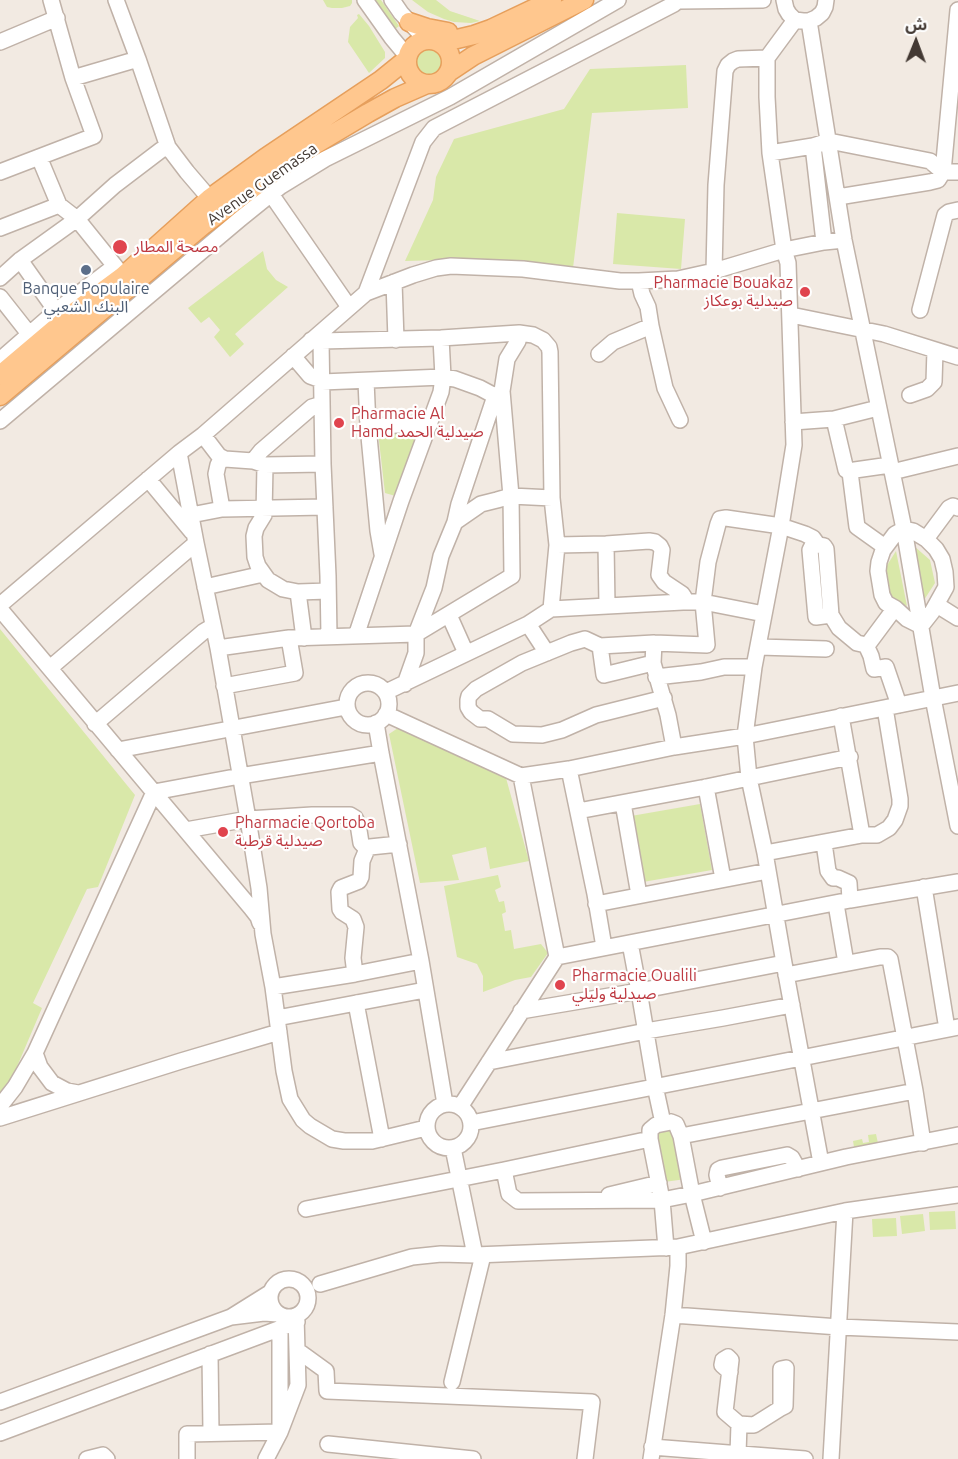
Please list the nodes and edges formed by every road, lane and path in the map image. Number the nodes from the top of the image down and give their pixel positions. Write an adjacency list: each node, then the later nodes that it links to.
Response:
1 (51, 0): 13 (street)
2 (116, 0): 22 (street)
3 (365, 0): 20 (street)
4 (392, 0): 15 (street)
5 (552, 0): 17 (main road)
6 (584, 0): 23 (main road)
7 (618, 0): 35 (street)
8 (679, 0): 9 (street); 52 (street)
9 (763, 0)
10 (784, 0): 14 (street)
11 (826, 0): 14 (street)
12 (958, 10): 16 (street)
13 (57, 18): 19 (street); 24 (street)
14 (802, 20): 21 (street); 28 (street)
15 (409, 21): 17 (main road); 18 (street)
16 (957, 31): 26 (street)
17 (474, 35): 18 (main road)
18 (433, 41): 20 (main road); 23 (main road)
19 (0, 42)
20 (407, 58): 25 (main road); 38 (main road, Avenue Guemassa)
21 (767, 58): 31 (street); 47 (street)
22 (138, 59): 24 (street); 30 (street)
23 (449, 72): 25 (main road)
24 (74, 78): 32 (street)
25 (427, 84): 38 (main road, Avenue Guemassa)
26 (954, 90): 27 (street)
27 (953, 128): 34 (street)
28 (829, 141): 29 (street); 34 (street); 36 (street)
29 (813, 146): 31 (street); 43 (street)
30 (168, 147): 38 (street); 40 (street)
31 (770, 153): 44 (street)
32 (39, 157): 33 (street); 37 (street)
33 (0, 172)
34 (951, 172): 36 (street)
35 (271, 194): 54 (street); 82 (street)
36 (838, 197): 42 (street)
37 (59, 205): 40 (street); 41 (street)
38 (216, 205): 46 (main road, Avenue Guemassa); 77 (main road, Avenue Guemassa)
39 (958, 210): 56 (street)
40 (77, 219): 45 (street); 46 (street)
41 (0, 228)
42 (844, 240): 43 (street); 60 (street)
43 (824, 242): 44 (street)
44 (784, 250): 47 (street); 58 (street)
45 (20, 260): 48 (street); 57 (street)
46 (119, 271): 57 (street); 71 (main road, Avenue Guemassa)
47 (714, 271): 49 (street)
48 (0, 278)
49 (662, 280): 51 (street); 55 (street)
50 (394, 282): 51 (street); 52 (street); 65 (street)
51 (639, 282): 55 (street)
52 (366, 293): 54 (street)
53 (0, 297): 62 (street)
54 (349, 307): 64 (street)
55 (648, 307): 59 (street)
56 (920, 310)
57 (56, 311): 62 (street)
58 (791, 315): 60 (street); 83 (street)
59 (651, 326): 67 (street); 81 (street)
60 (863, 330): 66 (street); 79 (street)
61 (519, 333): 63 (street); 75 (street); 97 (street)
62 (30, 335): 70 (street)
63 (441, 338): 65 (street); 72 (street)
64 (316, 340): 65 (street); 68 (street); 73 (street)
65 (396, 340)
66 (935, 350): 69 (street); 76 (street)
67 (599, 354)
68 (293, 357): 73 (street); 86 (street)
69 (958, 357)
70 (0, 360)
71 (0, 375)
72 (443, 377): 74 (street); 75 (street); 84 (street)
73 (322, 381): 74 (street); 78 (street)
74 (366, 381): 85 (street)
75 (498, 394): 96 (street); 104 (street)
76 (910, 395)
77 (0, 396)
78 (322, 404): 90 (street); 91 (street)
79 (878, 408): 80 (street); 92 (street)
80 (834, 419): 83 (street); 93 (street)
81 (680, 420)
82 (0, 422)
83 (793, 422): 105 (street)
84 (430, 424): 85 (street); 98 (street)
85 (368, 426): 95 (street)
86 (203, 435): 87 (street); 89 (street)
87 (179, 453): 94 (street); 103 (street)
88 (958, 456): 92 (street)
89 (222, 458): 90 (street); 102 (street)
90 (259, 463): 91 (street); 100 (street)
91 (323, 464): 99 (street)
92 (891, 469): 93 (street); 106 (street)
93 (850, 472): 111 (street)
94 (147, 479): 107 (street); 121 (street)
95 (375, 492): 98 (street); 112 (street)
96 (511, 496): 97 (street); 104 (street); 125 (street)
97 (552, 498): 110 (street)
98 (401, 501): 112 (street)
99 (325, 507): 100 (street); 115 (street)
100 (264, 508): 102 (street); 113 (street)
101 (958, 508): 108 (street)
102 (222, 509): 103 (street)
103 (191, 515): 107 (street)
104 (455, 522): 130 (street)
105 (781, 526): 118 (street); 124 (street); 136 (street)
106 (904, 529): 108 (street); 111 (street); 128 (street)
107 (195, 538): 114 (street); 144 (street)
108 (926, 539): 119 (street)
109 (606, 544): 110 (street); 117 (street); 120 (street)
110 (557, 545): 123 (street)
111 (885, 547): 122 (street)
112 (382, 555): 132 (street)
113 (262, 574): 114 (street); 116 (street)
114 (205, 587): 129 (street)
115 (328, 591): 116 (street); 131 (street)
116 (298, 592): 133 (street)
117 (683, 602): 118 (street); 120 (street)
118 (703, 603): 124 (street); 135 (street)
119 (937, 605): 126 (street); 128 (street)
120 (607, 606): 123 (street)
121 (0, 607): 144 (street)
122 (895, 608): 128 (street); 136 (street)
123 (552, 609): 127 (street)
124 (764, 614): 138 (street)
125 (448, 615): 130 (street); 141 (street)
126 (958, 618)
127 (528, 624): 141 (street); 142 (street)
128 (921, 626): 152 (street)
129 (213, 627): 139 (street); 157 (street)
130 (416, 634): 132 (street); 147 (street)
131 (329, 636): 132 (street); 133 (street)
132 (356, 636)
133 (297, 638): 139 (street); 148 (street)
134 (654, 643): 135 (street); 137 (street); 145 (street)
135 (707, 645): 146 (street)
136 (866, 645): 153 (street)
137 (600, 646): 142 (street); 145 (street)
138 (759, 646): 140 (street); 143 (street)
139 (218, 648): 148 (street)
140 (826, 649)
141 (466, 653): 147 (street)
142 (547, 653): 151 (street)
143 (754, 667): 146 (street); 159 (street)
144 (50, 668): 157 (street)
145 (654, 670): 146 (street); 151 (street)
146 (701, 672)
147 (405, 684): 149 (street)
148 (224, 686): 158 (street)
149 (386, 692): 154 (street); 156 (street)
150 (958, 693): 152 (street)
151 (664, 698): 160 (street)
152 (933, 698): 153 (street); 173 (street)
153 (892, 706): 155 (street); 175 (street)
154 (346, 707): 156 (street); 158 (street)
155 (842, 716): 159 (street); 163 (street)
156 (381, 718): 162 (street); 166 (street)
157 (95, 724): 161 (street)
158 (231, 729): 161 (street); 165 (street)
159 (745, 736): 160 (street); 167 (street)
160 (674, 747): 164 (street)
161 (118, 750): 169 (street)
162 (381, 753): 165 (street); 177 (street)
163 (850, 758): 167 (street); 175 (street)
164 (569, 770): 166 (street); 171 (street)
165 (240, 776): 169 (street); 172 (street)
166 (520, 776): 191 (street)
167 (749, 778): 168 (street); 179 (street)
168 (706, 787): 170 (street); 181 (street)
169 (154, 792): 174 (street); 206 (street)
170 (623, 803): 171 (street); 184 (street)
171 (578, 811): 186 (street)
172 (248, 819): 174 (street); 178 (street); 188 (street)
173 (958, 826)
174 (186, 830): 188 (street)
175 (862, 835): 176 (street)
176 (824, 843): 179 (street); 185 (street)
177 (399, 844): 178 (street); 192 (street)
178 (367, 849): 195 (street)
179 (765, 853): 180 (street)
180 (768, 871): 181 (street); 187 (street)
181 (723, 879): 184 (street)
182 (958, 882): 183 (street)
183 (924, 887): 185 (street); 203 (street)
184 (639, 895): 186 (street)
185 (843, 902): 187 (street); 193 (street)
186 (596, 904): 190 (street)
187 (776, 915): 189 (street); 194 (street)
188 (263, 934): 196 (street)
189 (630, 943): 190 (street); 198 (street)
190 (604, 947): 191 (street)
191 (556, 957): 201 (street)
192 (421, 961): 195 (street); 197 (street)
193 (846, 963): 194 (street); 205 (street)
194 (785, 969): 198 (street); 200 (street)
195 (356, 974): 196 (street)
196 (273, 987): 202 (street)
197 (425, 990): 199 (street); 212 (street)
198 (639, 991): 201 (street); 204 (street)
199 (356, 1003): 202 (street); 222 (street)
200 (792, 1005): 204 (street); 207 (street)
201 (520, 1011): 208 (street)
202 (278, 1025): 211 (street); 222 (street)
203 (953, 1028): 205 (street)
204 (646, 1031): 208 (street); 209 (street)
205 (905, 1037): 207 (street); 210 (street)
206 (35, 1053): 211 (street); 213 (street)
207 (801, 1057): 209 (street); 215 (street)
208 (489, 1062): 214 (street)
209 (655, 1086): 217 (street); 218 (street)
210 (915, 1091): 215 (street); 224 (street)
211 (78, 1093): 216 (street)
212 (445, 1104): 214 (street); 219 (street)
213 (0, 1106)
214 (460, 1107): 217 (street)
215 (811, 1111): 221 (street); 226 (street)
216 (0, 1118)
217 (471, 1122): 225 (street)
218 (663, 1123): 221 (street); 223 (street)
219 (426, 1128): 222 (street); 225 (street)
220 (958, 1135): 224 (street)
221 (681, 1136): 230 (street)
222 (382, 1139)
223 (650, 1139): 227 (street); 229 (street)
224 (922, 1143): 226 (street)
225 (453, 1148): 228 (street)
226 (821, 1163): 230 (street)
227 (504, 1170): 228 (street); 233 (street)
228 (459, 1179): 234 (street); 238 (street)
229 (659, 1183): 232 (street); 233 (street)
230 (692, 1194): 232 (street); 236 (street)
231 (958, 1195): 235 (street)
232 (662, 1200): 233 (street); 237 (street)
233 (596, 1201)
234 (306, 1209)
235 (845, 1211): 236 (street); 247 (street)
236 (704, 1242): 237 (street)
237 (672, 1248): 238 (street); 243 (street)
238 (479, 1255): 240 (street); 252 (street)
239 (296, 1280): 240 (street); 241 (street); 242 (street)
240 (320, 1284): 242 (street)
241 (271, 1292): 244 (street); 246 (street)
242 (308, 1303): 245 (street)
243 (673, 1315): 247 (street); 260 (street)
244 (231, 1317): 246 (street); 253 (street)
245 (296, 1319): 246 (street); 249 (street)
246 (279, 1321): 250 (street); 256 (street)
247 (839, 1327): 248 (street); 269 (street)
248 (958, 1332)
249 (297, 1350): 256 (street); 267 (street)
250 (210, 1354): 257 (street); 258 (street)
251 (730, 1372): 255 (street)
252 (452, 1382)
253 (0, 1402)
254 (781, 1408): 255 (street)
255 (739, 1424): 261 (street)
256 (280, 1432): 258 (street); 265 (street)
257 (0, 1433)
258 (211, 1433): 264 (street)
259 (328, 1444): 266 (street)
260 (652, 1453): 261 (street)
261 (738, 1454): 268 (street)
262 (87, 1459): 263 (street)
263 (107, 1459)
264 (187, 1459)
265 (266, 1459)
266 (473, 1459)
267 (585, 1459)
268 (805, 1459)
269 (831, 1459)

